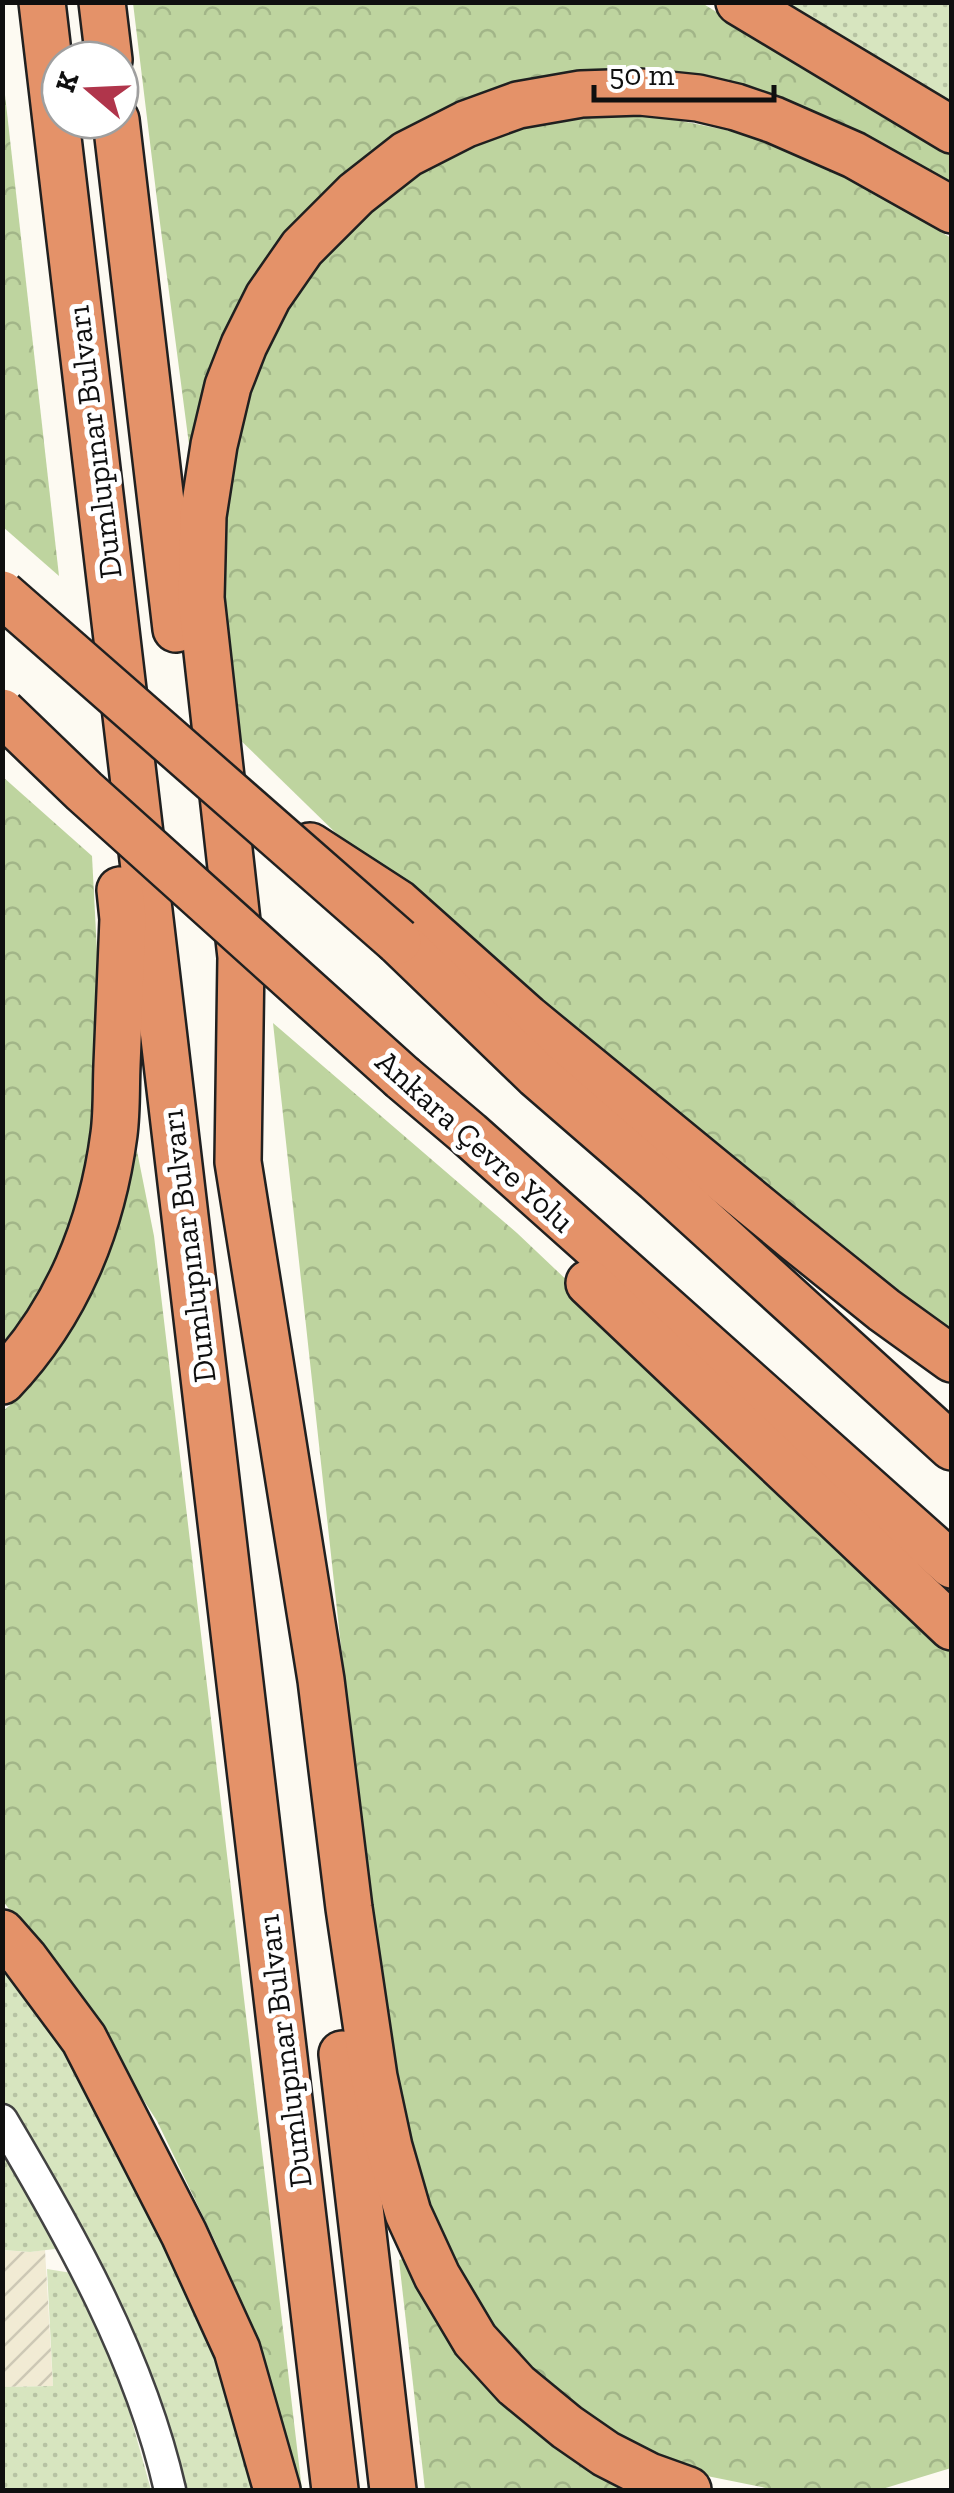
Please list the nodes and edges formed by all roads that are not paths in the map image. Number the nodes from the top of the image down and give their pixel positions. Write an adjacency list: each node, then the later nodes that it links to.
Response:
1 (39, 2): 4 (highway)
2 (102, 2): 5 (highway)
3 (739, 2): 6 (highway)
4 (45, 40)
5 (107, 40)
6 (952, 130)
7 (56, 140): 19 (highway)
8 (58, 140): 27 (highway, Dumlupınar Bulvarı)
9 (118, 140): 17 (highway, Dumlupınar Bulvarı)
10 (952, 210): 17 (highway)
11 (2, 594): 15 (highway, bridge)
12 (2, 712): 14 (highway, Ankara Çevre Yolu, bridge)
13 (2, 738): 14 (highway, bridge)
14 (84, 791): 16 (highway, Ankara Çevre Yolu, bridge)
15 (398, 922): 18 (highway); 20 (highway)
16 (469, 1134): 21 (highway, Ankara Çevre Yolu); 22 (highway)
17 (238, 1162): 28 (highway, Dumlupınar Bulvarı); 29 (highway)
18 (952, 1359)
19 (2, 1381)
20 (952, 1446)
21 (952, 1566)
22 (952, 1627)
23 (2, 1933): 26 (highway)
24 (2, 2120): 25 (street)
25 (170, 2490)
26 (277, 2490)
27 (335, 2490)
28 (393, 2490)
29 (688, 2490)

